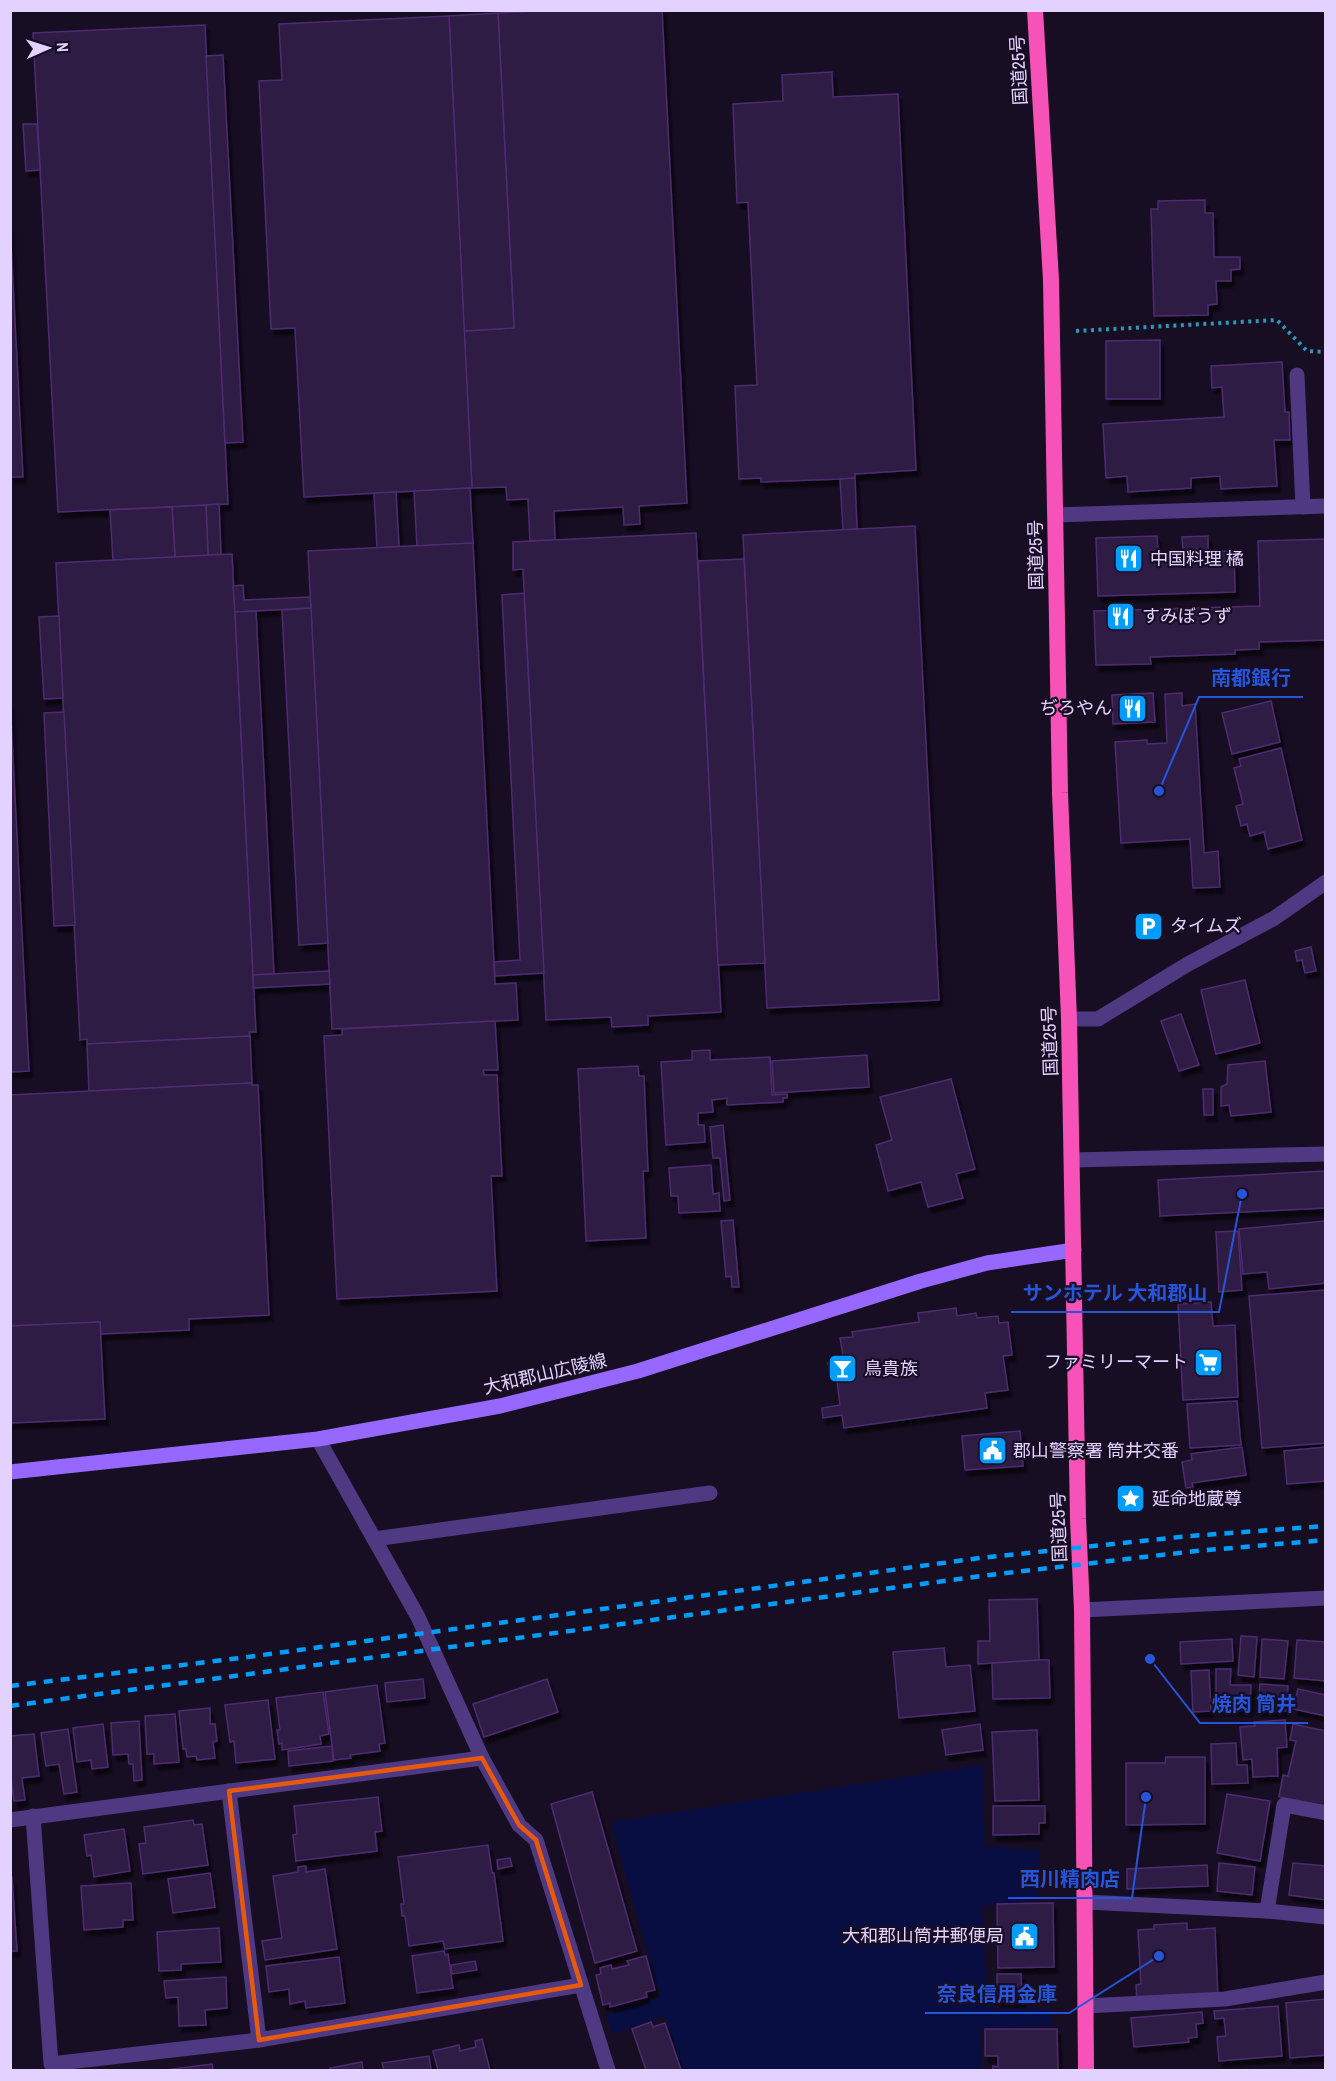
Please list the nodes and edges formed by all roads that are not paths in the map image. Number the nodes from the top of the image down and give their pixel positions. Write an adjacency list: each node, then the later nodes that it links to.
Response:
1 (1035, 10): 5 (highway, 国道25号)
2 (1297, 375): 4 (street)
3 (1326, 506): 4 (street)
4 (1303, 507): 5 (street)
5 (1055, 515): 7 (highway, 国道25号)
6 (1326, 882): 7 (street)
7 (1069, 1019): 9 (highway, 国道25号)
8 (1326, 1154): 9 (street)
9 (1072, 1160): 10 (highway, 国道25号)
10 (1074, 1250): 11 (main road, 大和郡山広陵線); 16 (highway, 国道25号)
11 (318, 1438): 12 (main road, 大和郡山広陵線); 14 (street)
12 (10, 1472)
13 (710, 1493): 14 (street)
14 (374, 1539): 17 (street)
15 (1326, 1598): 16 (street)
16 (1082, 1610): 22 (highway, 国道25号)
17 (482, 1758): 18 (street); 26 (street)
18 (229, 1791): 20 (street); 28 (street)
19 (1326, 1813): 23 (street)
20 (33, 1816): 21 (street); 28 (street)
21 (10, 1820)
22 (1086, 1902): 23 (street); 27 (highway, 国道25号)
23 (1266, 1911): 24 (street)
24 (1326, 1917)
25 (1326, 1982): 27 (street)
26 (581, 1985): 28 (street); 29 (street)
27 (1085, 2006): 30 (highway, 国道25号)
28 (259, 2040)
29 (608, 2070)
30 (1086, 2070)

